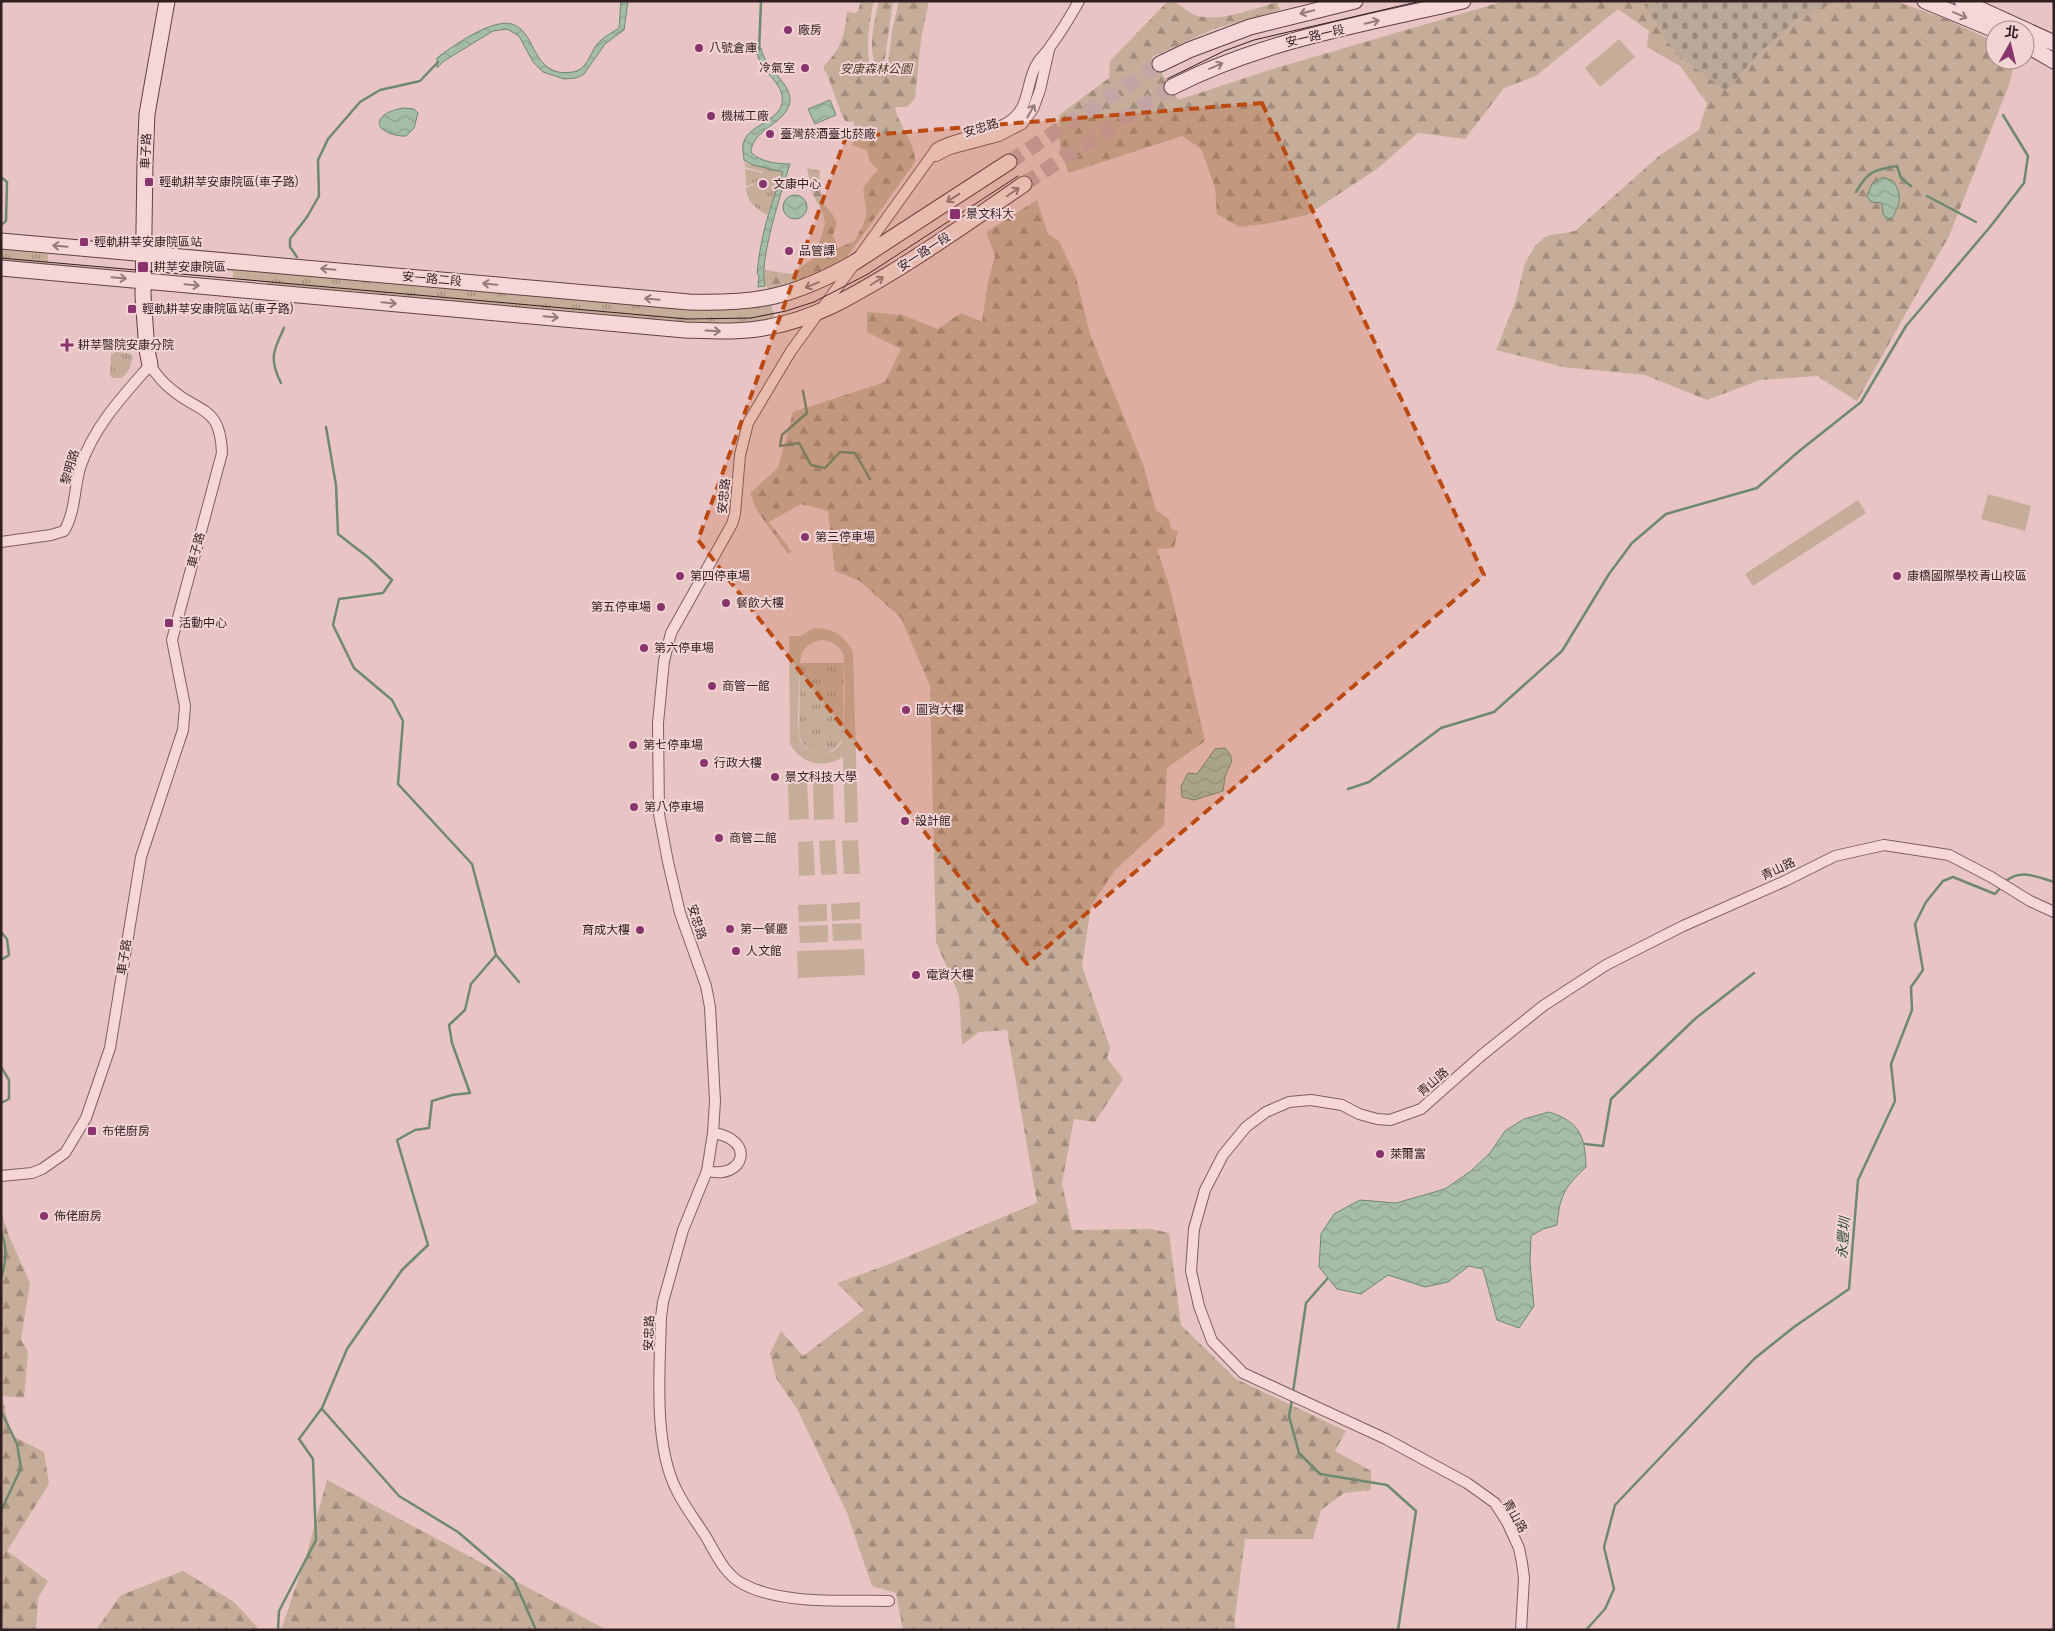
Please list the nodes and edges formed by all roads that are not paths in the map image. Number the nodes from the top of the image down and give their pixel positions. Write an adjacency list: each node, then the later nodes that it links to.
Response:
1 (168, 1): 16 (street, 車子路)
2 (1079, 1): 17 (street, 安忠路)
3 (1355, 1): 11 (street, 安一路一段, one-way to 11)
4 (1463, 1): 12 (street, 安一路一段, one-way to 4)
5 (1925, 1): 7 (street, one-way to 7)
6 (1962, 1): 8 (street)
7 (1985, 26)
8 (2054, 43)
9 (2035, 50): 10 (street)
10 (2054, 61)
11 (1160, 64)
12 (1172, 87)
13 (1009, 162): 17 (street, one-way to 17)
14 (1024, 184): 20 (street, 安一路一段, one-way to 14)
15 (1, 241): 16 (street, 安一路二段, one-way to 15)
16 (144, 253): 17 (street, 安一路二段, one-way to 16); 19 (street, 車子路)
17 (855, 262): 20 (street, 安忠路)
18 (1, 268): 19 (street, one-way to 19)
19 (144, 280): 20 (street, one-way to 20); 21 (street, 車子路)
20 (819, 312): 24 (street, 安忠路)
21 (150, 365): 22 (street, 黎明路); 26 (street, 車子路)
22 (1, 542)
23 (2054, 912): 28 (street, 青山路)
24 (713, 1133): 25 (street, 安忠路); 25 (street)
25 (707, 1171): 27 (street, 安忠路)
26 (1, 1176)
27 (888, 1601)
28 (1521, 1630)

